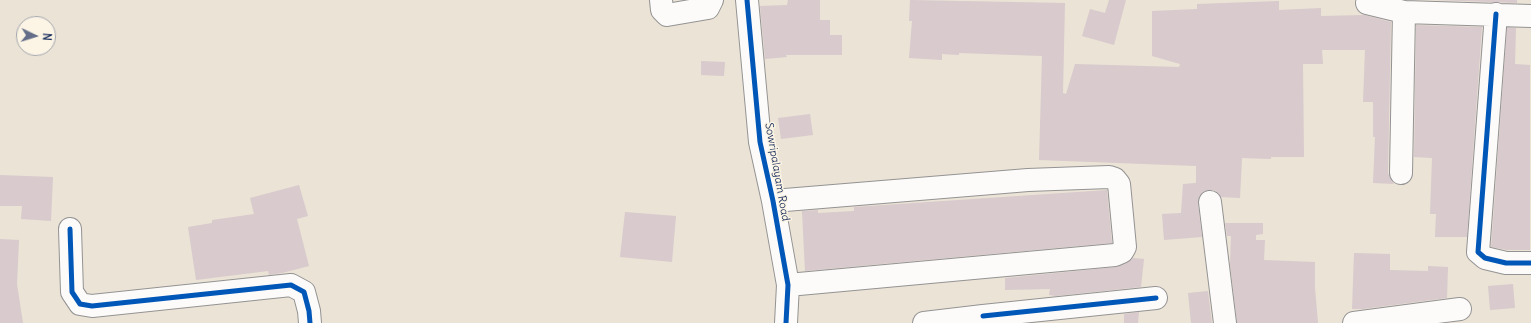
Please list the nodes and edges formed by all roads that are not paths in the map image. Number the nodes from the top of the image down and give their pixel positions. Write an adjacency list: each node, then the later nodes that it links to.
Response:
1 (661, 0): 2 (street)
2 (712, 0)
3 (747, 0): 9 (street, Sowripalayam Road)
4 (1367, 3): 5 (street)
5 (1404, 12): 6 (street); 8 (street)
6 (1496, 14): 7 (street); 12 (street)
7 (1531, 16)
8 (1401, 173)
9 (773, 201): 13 (street, Sowripalayam Road); 13 (street)
10 (1210, 202): 20 (street)
11 (70, 229): 17 (street)
12 (1531, 263)
13 (788, 285): 18 (street, Sowripalayam Road)
14 (1156, 298): 16 (street)
15 (1460, 308): 21 (street)
16 (984, 320): 19 (street)
17 (310, 323)
18 (786, 323)
19 (924, 323)
20 (1225, 323)
21 (1354, 323)

